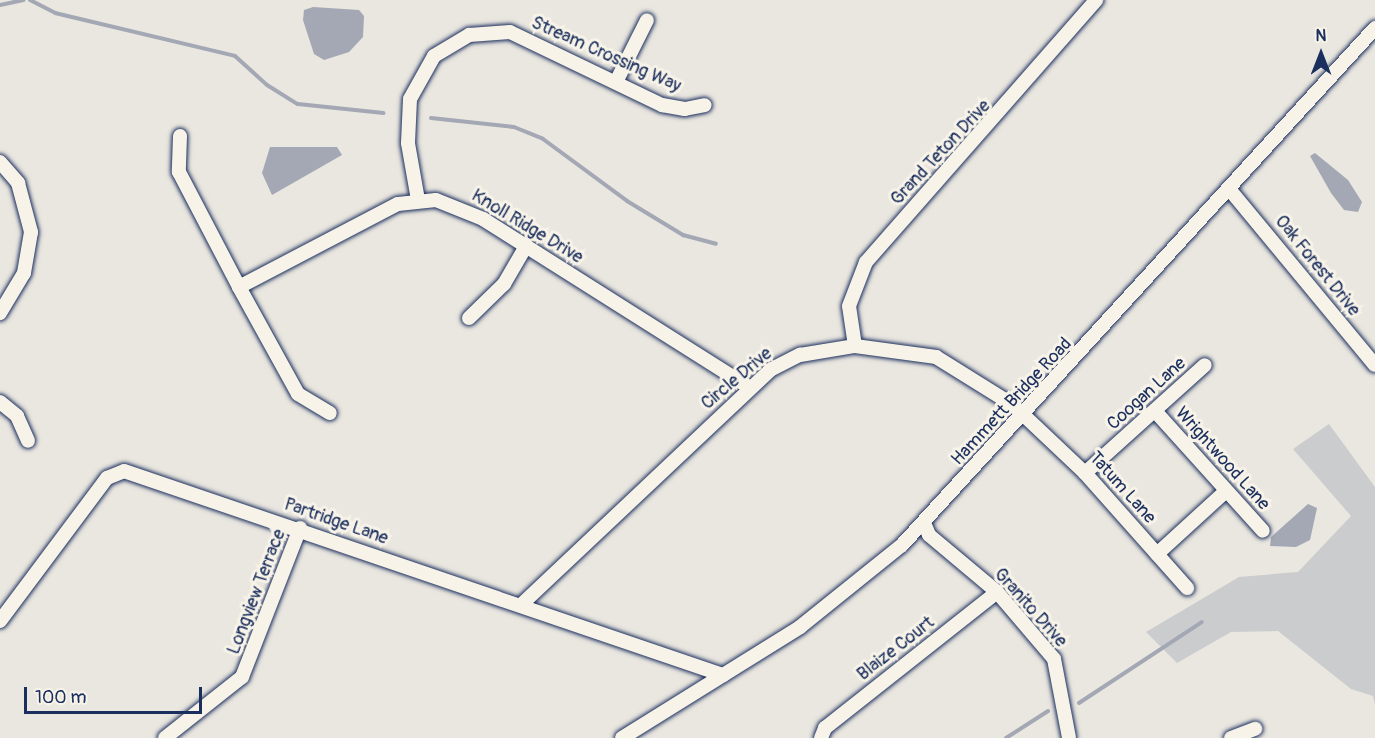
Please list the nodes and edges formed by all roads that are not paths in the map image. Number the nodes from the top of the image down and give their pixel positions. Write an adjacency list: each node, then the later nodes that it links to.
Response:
1 (1096, 0): 14 (street, Grand Teton Drive)
2 (647, 20): 4 (street)
3 (1375, 28): 8 (street, Hammett Bridge Road)
4 (616, 82): 5 (street, Stream Crossing Way); 9 (street, Stream Crossing Way)
5 (705, 105)
6 (180, 136): 11 (street)
7 (0, 162): 12 (street)
8 (1230, 190): 16 (street, Oak Forest Drive); 21 (street, Hammett Bridge Road)
9 (418, 200): 10 (street, Knoll Ridge Drive); 11 (street, Knoll Ridge Drive)
10 (526, 246): 13 (street); 17 (street, Knoll Ridge Drive)
11 (239, 287): 20 (street)
12 (0, 313)
13 (469, 318)
14 (855, 346): 17 (street, Circle Drive); 21 (street, Circle Drive)
15 (1205, 364): 19 (street, Coogan Lane)
16 (1375, 365)
17 (750, 388): 31 (street, Circle Drive)
18 (0, 402): 22 (street)
19 (1155, 411): 23 (street, Coogan Lane); 24 (street, Wrightwood Lane)
20 (330, 413)
21 (1026, 415): 23 (street, Tatum Lane); 25 (street, Hammett Bridge Road)
22 (28, 441)
23 (1085, 473): 28 (street, Tatum Lane)
24 (1226, 491): 27 (street, Wrightwood Lane); 28 (street)
25 (924, 523): 30 (street, Granito Drive); 33 (street, Hammett Bridge Road)
26 (300, 528): 31 (street, Partridge Lane); 32 (street, Partridge Lane); 35 (street, Longview Terrace)
27 (1263, 531)
28 (1157, 554): 29 (street, Tatum Lane)
29 (1187, 588)
30 (997, 592): 37 (street, Blaize Court); 38 (street, Granito Drive)
31 (522, 604): 33 (street, Partridge Lane)
32 (0, 621)
33 (723, 675): 36 (street, Hammett Bridge Road)
34 (1255, 729): 39 (street)
35 (165, 738)
36 (622, 738)
37 (821, 738)
38 (1069, 738)
39 (1231, 738)

